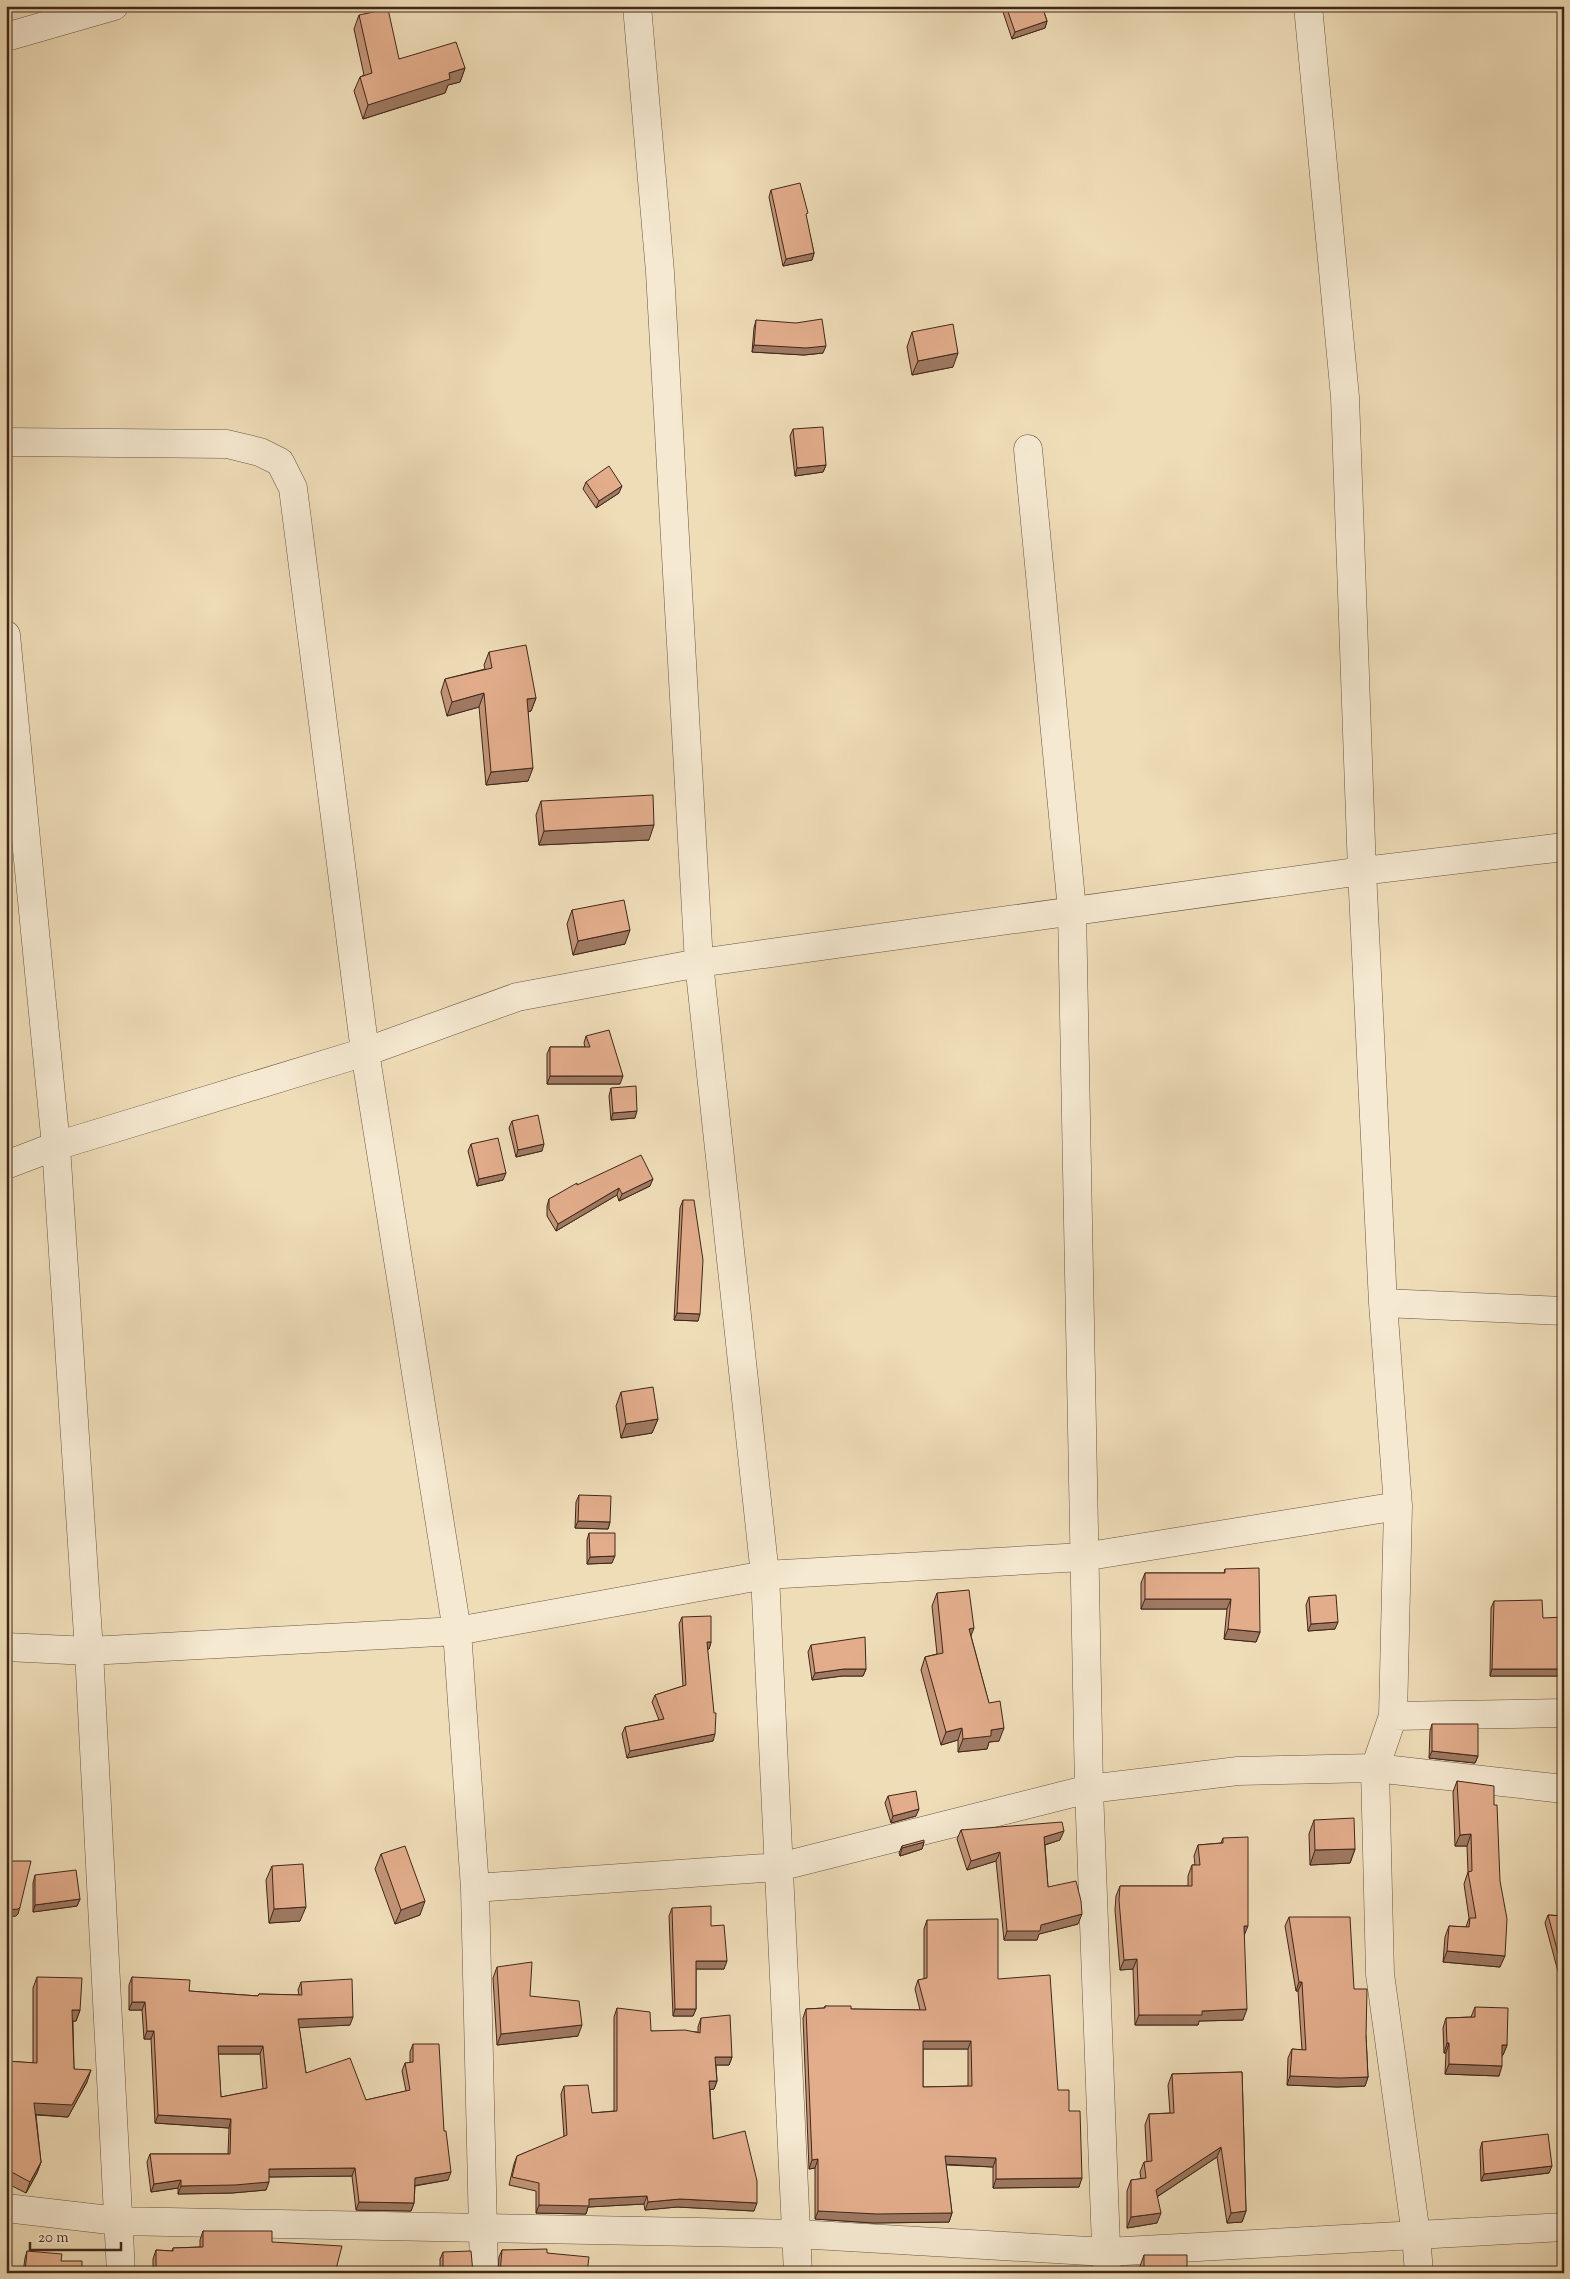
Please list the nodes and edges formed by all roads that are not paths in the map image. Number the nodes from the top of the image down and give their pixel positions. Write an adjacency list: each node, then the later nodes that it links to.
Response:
1 (114, 6): 4 (street)
2 (637, 6): 11 (street)
3 (1308, 6): 9 (street)
4 (6, 37)
5 (6, 442): 12 (street)
6 (1028, 449): 10 (street)
7 (6, 635): 13 (street)
8 (1564, 847): 9 (street)
9 (1362, 871): 10 (street); 15 (street)
10 (1072, 910): 11 (street); 18 (street)
11 (699, 963): 12 (street); 19 (street)
12 (365, 1052): 13 (street); 20 (street)
13 (56, 1146): 14 (street); 22 (street)
14 (6, 1165)
15 (1383, 1303): 16 (street); 17 (street)
16 (1564, 1311)
17 (1398, 1506): 18 (street); 24 (street)
18 (1083, 1557): 19 (street); 26 (street)
19 (765, 1575): 20 (street); 28 (street)
20 (457, 1631): 22 (street); 29 (street)
21 (6, 1647): 22 (street)
22 (89, 1651): 31 (street)
23 (1564, 1713): 24 (street)
24 (1393, 1716): 25 (street)
25 (1375, 1768): 26 (street); 27 (street); 35 (street)
26 (1089, 1789): 28 (street); 36 (street)
27 (1564, 1789)
28 (779, 1867): 29 (street); 34 (street)
29 (475, 1888): 33 (street)
30 (6, 2208): 31 (street)
31 (118, 2221): 33 (street); 37 (street)
32 (1564, 2227): 35 (street)
33 (484, 2228): 34 (street); 38 (street)
34 (798, 2234): 36 (street); 39 (street)
35 (1416, 2235): 36 (street); 40 (street)
36 (1106, 2262)
37 (121, 2273)
38 (484, 2273)
39 (798, 2273)
40 (1418, 2273)

